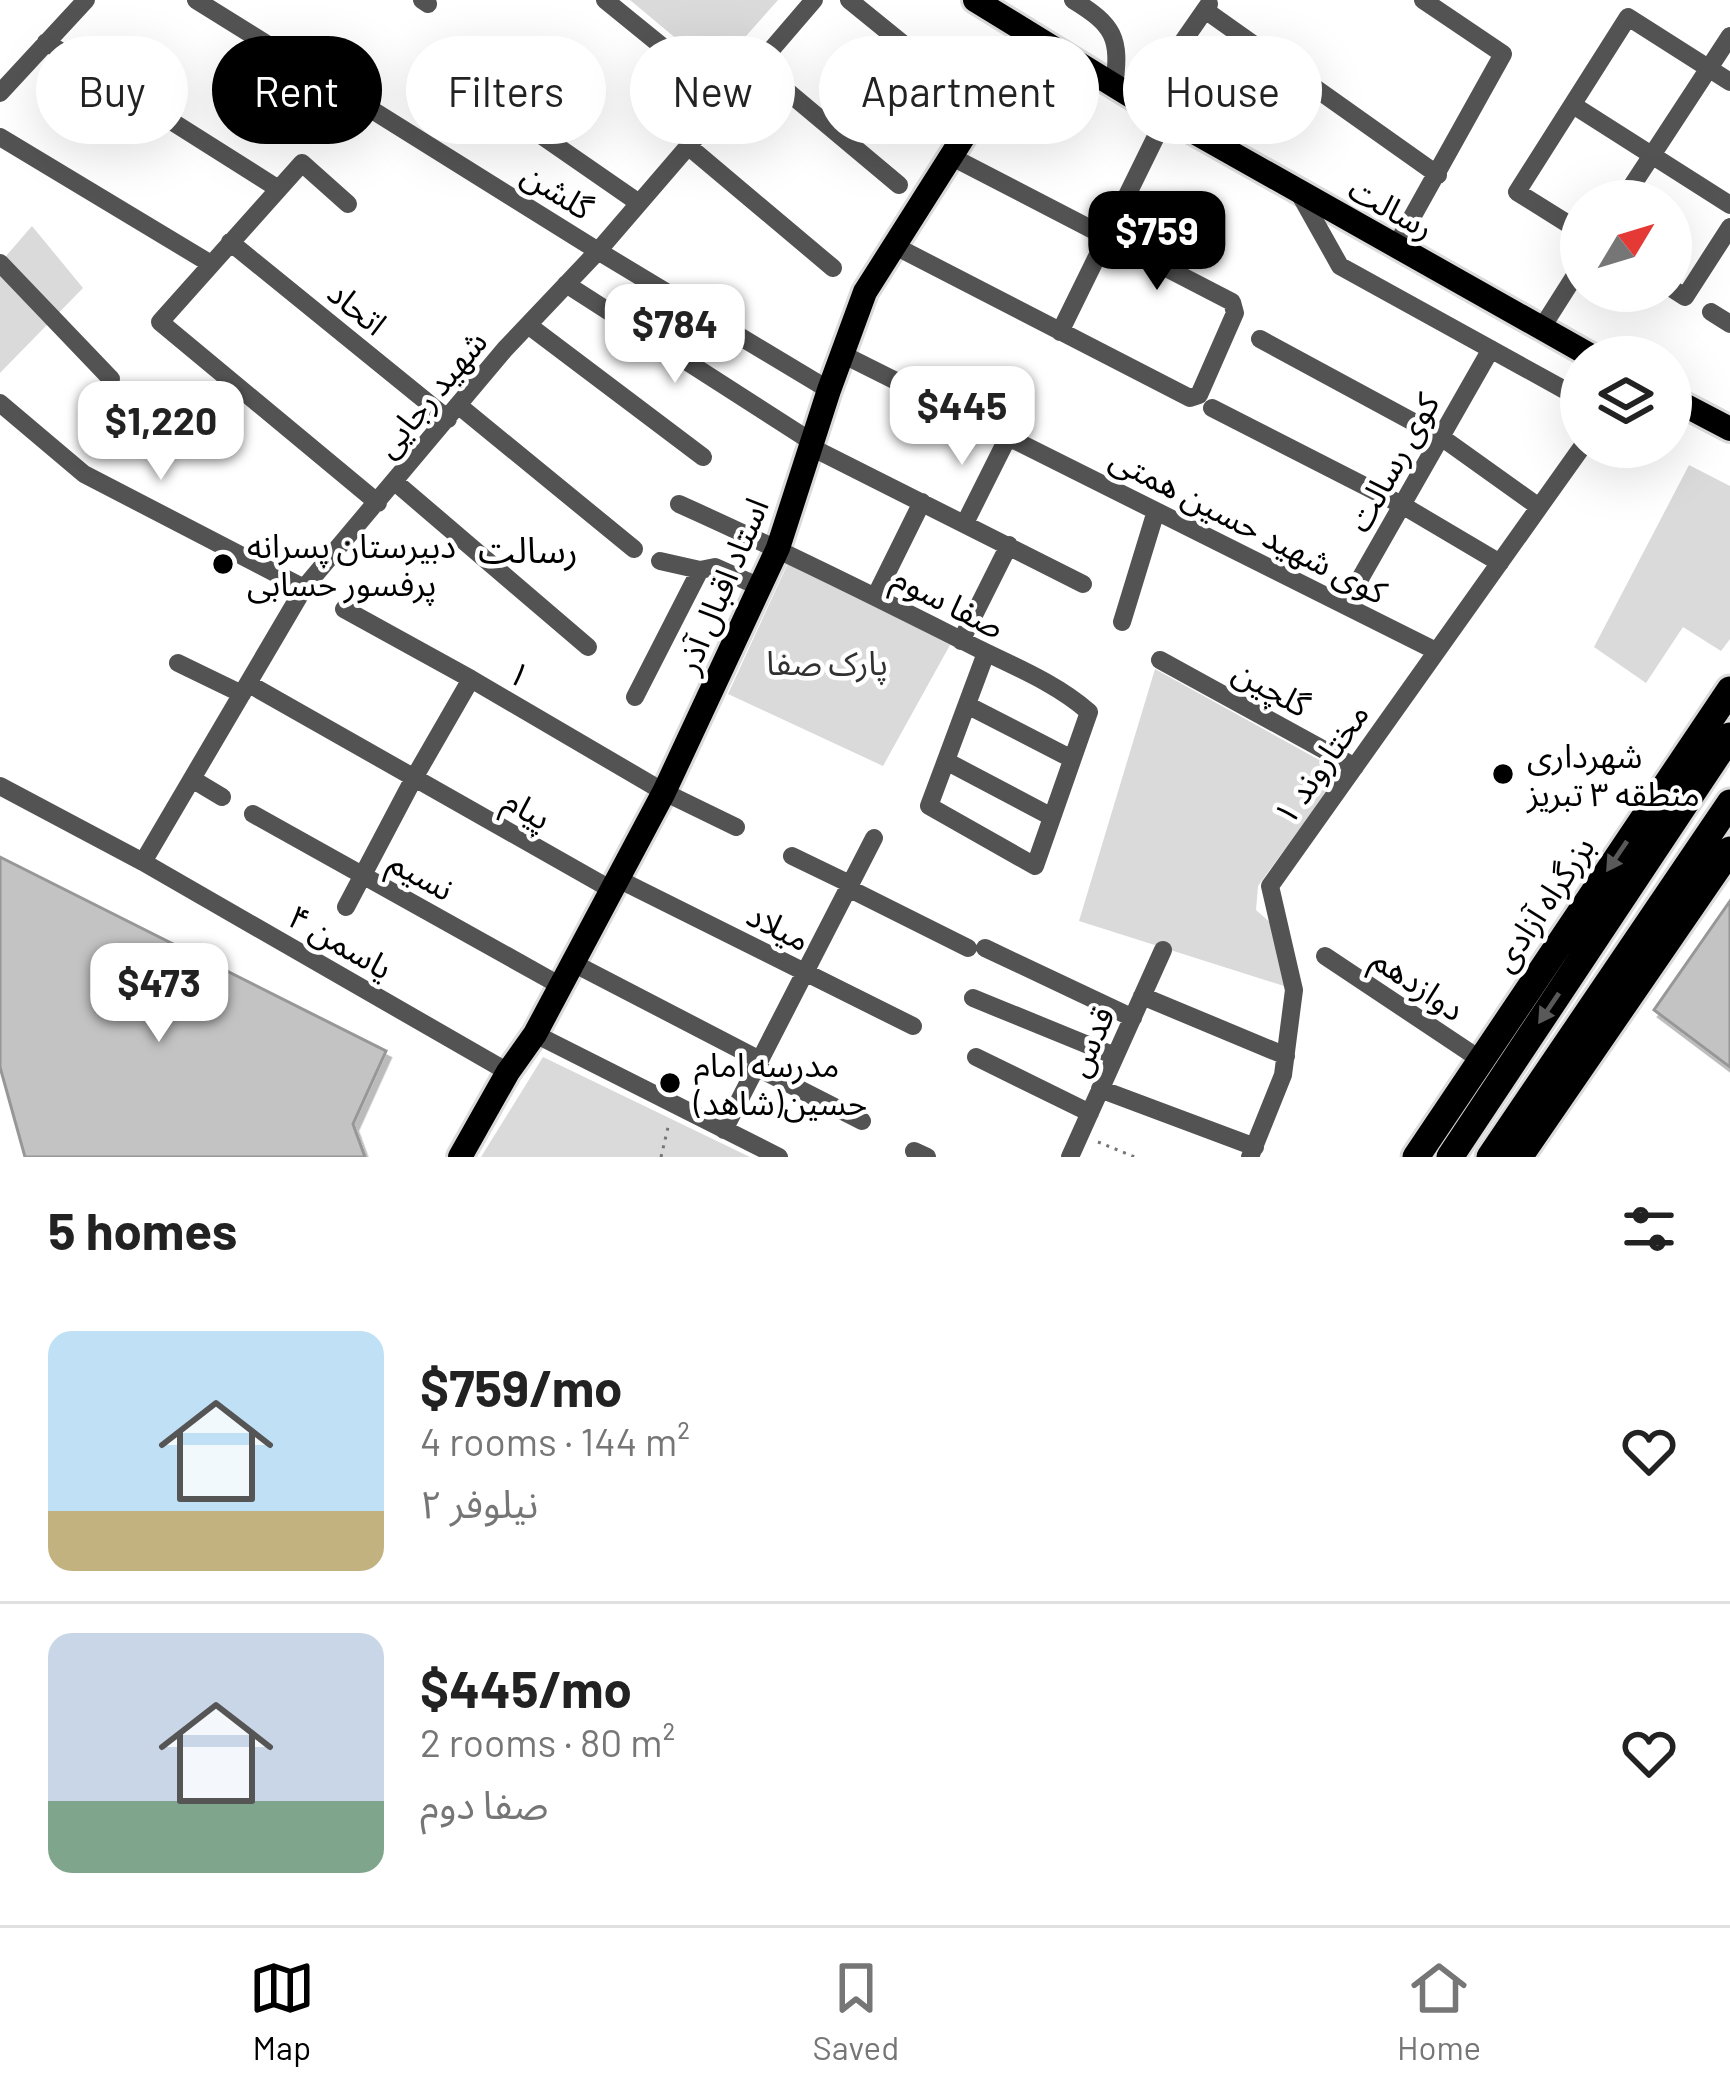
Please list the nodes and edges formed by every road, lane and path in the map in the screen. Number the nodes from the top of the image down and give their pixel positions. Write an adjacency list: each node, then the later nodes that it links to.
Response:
1 (86, 0): 11 (street)
2 (196, 0): 48 (street, گلشن)
3 (604, 0): 12 (street)
4 (814, 0): 13 (street, شهید رجایی)
5 (849, 0): 14 (street)
6 (975, 0): 10 (main road, رسالت)
7 (1073, 0): 20 (street)
8 (1423, 0): 34 (street)
9 (1208, 5): 15 (street); 34 (street)
10 (1028, 35): 20 (main road, رسالت)
11 (52, 36)
12 (649, 36)
13 (783, 36)
14 (893, 36)
15 (1187, 36)
16 (1730, 36): 18 (street)
17 (36, 53): 22 (street)
18 (1708, 68): 19 (street); 24 (street); 32 (street)
19 (1730, 82)
20 (1114, 86): 21 (main road, رسالت)
21 (1123, 91)
22 (0, 92)
23 (795, 98): 36 (street)
24 (1573, 105): 32 (street); 42 (street)
25 (188, 132): 37 (street)
26 (0, 137): 50 (street)
27 (554, 144): 39 (street)
28 (958, 144): 33 (main road, استاد اقبال آذر)
29 (1152, 144): 44 (street)
30 (1214, 144): 38 (main road, رسالت)
31 (688, 146): 39 (street, شهید رجایی); 51 (street)
32 (1652, 155): 35 (street); 41 (street)
33 (950, 156): 44 (street); 46 (main road, استاد اقبال آذر)
34 (1438, 175): 47 (street)
35 (1636, 180)
36 (899, 185)
37 (277, 188): 40 (street); 45 (street)
38 (1299, 193): 47 (main road, رسالت); 62 (street)
39 (639, 203): 48 (street, شهید رجایی)
40 (349, 204)
41 (1730, 205)
42 (1560, 219)
43 (1730, 227): 53 (street)
44 (1108, 236): 59 (street); 59 (street)
45 (230, 242): 50 (street); 70 (street, اتحاد)
46 (895, 245): 59 (street); 63 (main road, استاد اقبال آذر)
47 (1396, 246): 58 (main road, رسالت)
48 (598, 251): 52 (street, شهید رجایی); 66 (street, گلشن)
49 (0, 263): 64 (street)
50 (211, 264): 79 (street)
51 (833, 268)
52 (566, 284): 57 (street, شهید رجایی); 74 (street)
53 (1692, 286)
54 (1560, 299): 58 (street)
55 (1711, 312): 56 (street)
56 (1730, 324)
57 (528, 325): 70 (street, شهید رجایی); 75 (street)
58 (1541, 329): 61 (main road, رسالت)
59 (1060, 332)
60 (1260, 339): 73 (street)
61 (1560, 339)
62 (1490, 349): 65 (street); 73 (street, کوی رسالت)
63 (842, 354): 66 (main road, استاد اقبال آذر); 72 (street, کوی شهید حسین همتی)
64 (111, 380)
65 (1560, 387)
66 (829, 390): 74 (main road, استاد اقبال آذر)
67 (0, 403): 93 (street)
68 (1212, 408): 81 (street)
69 (1692, 409): 71 (main road)
70 (453, 412): 77 (street, شهید رجایی); 87 (street, اتحاد)
71 (1730, 429)
72 (1008, 437): 83 (street, کوی شهید حسین همتی); 84 (street)
73 (1441, 437): 81 (street, کوی رسالت); 82 (street)
74 (812, 444): 78 (street); 86 (main road, استاد اقبال آذر)
75 (703, 457)
76 (1567, 468): 82 (street, مختاروند ۱)
77 (395, 482): 79 (street, شهید رجایی); 99 (street)
78 (922, 502): 84 (street); 94 (street)
79 (378, 503): 93 (street, شهید رجایی)
80 (680, 504): 86 (street, صفا سوم)
81 (1402, 505): 89 (street); 95 (street, کوی رسالت)
82 (1539, 507): 89 (street, مختاروند ۱)
83 (1156, 511): 95 (street, کوی شهید حسین همتی); 97 (street)
84 (965, 524): 85 (street)
85 (1009, 545): 91 (street); 98 (street)
86 (778, 548): 92 (main road, استاد اقبال آذر); 94 (street, صفا سوم)
87 (634, 550)
88 (661, 561): 90 (street)
89 (1500, 563): 100 (street, مختاروند ۱)
90 (700, 569): 92 (street); 107 (street)
91 (1083, 584)
92 (760, 587): 116 (main road, استاد اقبال آذر)
93 (304, 589): 105 (street, شهید رجایی)
94 (875, 597): 98 (street, صفا سوم)
95 (1346, 605): 100 (street, کوی شهید حسین همتی)
96 (344, 609): 104 (street, ۱)
97 (1122, 622)
98 (962, 641): 101 (street, صفا سوم)
99 (588, 647)
100 (1436, 651): 112 (street, مختاروند ۱)
101 (986, 653): 108 (street); 110 (street, صفا سوم)
102 (1160, 660): 112 (street, گلچین)
103 (178, 663): 105 (street, پیام)
104 (471, 679): 113 (street); 116 (street, ۱)
105 (246, 689): 113 (street, پیام); 114 (street, شهید رجایی)
106 (1730, 690): 143 (highway, بزرگراه آزادی, one-way to 143)
107 (635, 697)
108 (967, 704): 110 (street); 111 (street)
109 (1730, 736): 159 (highway, بزرگراه آزادی, one-way to 159)
110 (1072, 759): 120 (street)
111 (946, 761): 120 (street); 120 (street)
112 (1355, 767): 140 (street, مختاروند ۱)
113 (414, 778): 126 (street); 127 (street, پیام)
114 (192, 779): 117 (street); 125 (street, شهید رجایی)
115 (0, 786): 125 (street, یاسمن ۴)
116 (664, 792): 121 (street); 127 (main road, استاد اقبال آذر)
117 (222, 797)
118 (1730, 802): 160 (highway)
119 (253, 814): 126 (street, نسیم)
120 (1052, 817)
121 (736, 827)
122 (874, 838): 128 (street)
123 (1730, 850): 161 (highway)
124 (792, 856): 128 (street)
125 (143, 862): 145 (street, یاسمن ۴)
126 (363, 875): 129 (street); 134 (street, نسیم)
127 (615, 885): 132 (main road, استاد اقبال آذر); 133 (street, میلاد)
128 (849, 886): 133 (street); 137 (street)
129 (346, 907)
130 (1163, 950): 135 (street, قدس)
131 (1324, 956): 143 (street, دوازدهم)
132 (573, 963): 134 (main road, استاد اقبال آذر); 144 (street)
133 (806, 974): 138 (street, میلاد); 144 (street)
134 (561, 986): 139 (main road, استاد اقبال آذر)
135 (1142, 996): 137 (street, قدس); 140 (street)
136 (973, 998): 141 (street)
137 (1133, 1018): 141 (street, قدس)
138 (914, 1026)
139 (536, 1034): 145 (main road, استاد اقبال آذر); 147 (street)
140 (1286, 1055): 152 (street, مختاروند ۱)
141 (1115, 1056): 146 (street, قدس)
142 (976, 1057): 148 (street)
143 (1481, 1060): 158 (highway, بزرگراه آزادی)
144 (758, 1064): 149 (street); 150 (street)
145 (508, 1072): 153 (main road, استاد اقبال آذر)
146 (1100, 1089): 148 (street, قدس); 152 (street)
147 (674, 1104): 150 (street); 154 (path)
148 (1090, 1113): 151 (street, قدس)
149 (862, 1121)
150 (724, 1130): 155 (street)
151 (1080, 1134): 156 (street, قدس); 157 (path)
152 (1252, 1152)
153 (460, 1157)
154 (661, 1157)
155 (779, 1157)
156 (1070, 1157)
157 (1135, 1157)
158 (1416, 1157)
159 (1450, 1157)
160 (1490, 1157)
161 (1519, 1157)

